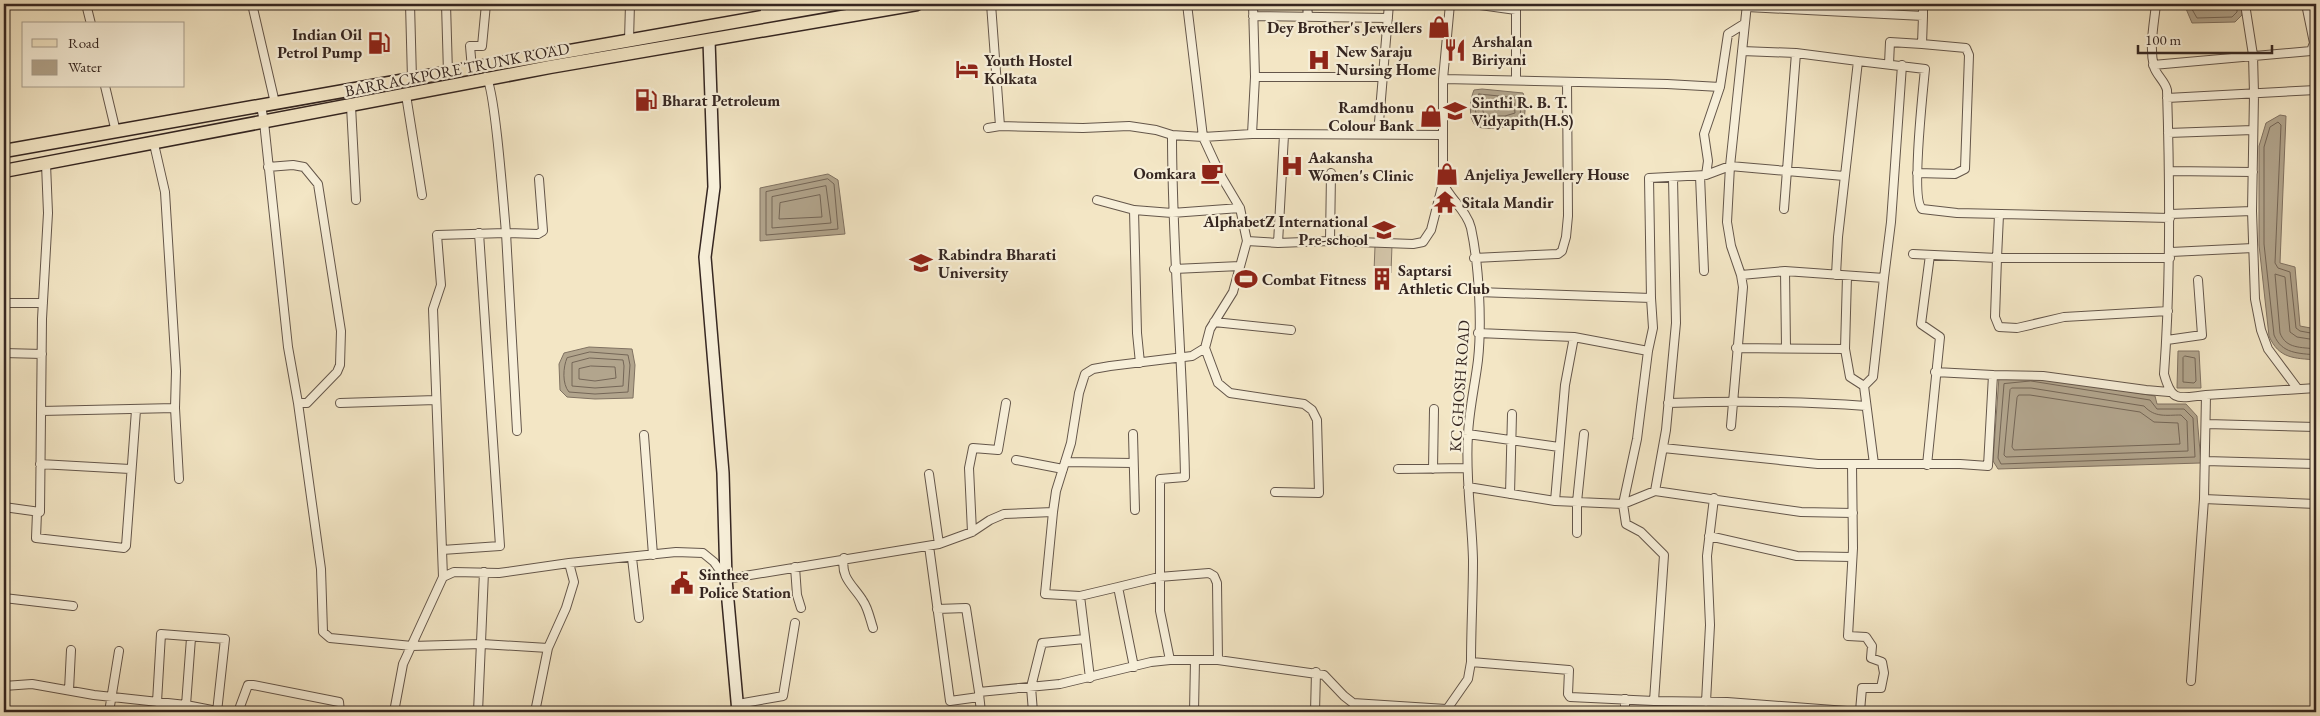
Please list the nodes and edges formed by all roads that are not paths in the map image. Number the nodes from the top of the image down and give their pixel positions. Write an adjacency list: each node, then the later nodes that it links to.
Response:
1 (86, 4): 30 (street)
2 (252, 4): 57 (street)
3 (410, 4): 46 (street)
4 (446, 4): 43 (street)
5 (486, 4): 42 (street)
6 (630, 4): 32 (street)
7 (835, 4): 20 (main road, BARRACKPORE TRUNK ROAD)
8 (916, 4): 22 (main road, BARRACKPORE TRUNK ROAD)
9 (991, 4): 61 (street)
10 (1187, 4): 71 (street)
11 (1253, 4): 26 (street)
12 (1307, 4): 28 (street)
13 (1389, 4): 29 (street)
14 (1450, 4): 47 (street)
15 (1473, 4): 48 (street)
16 (1923, 4): 27 (street)
17 (2156, 4): 40 (street)
18 (2245, 4): 37 (street)
19 (2306, 4): 37 (street)
20 (812, 6): 25 (main road, BARRACKPORE TRUNK ROAD)
21 (1747, 6): 23 (street); 31 (street)
22 (873, 7): 33 (main road, BARRACKPORE TRUNK ROAD)
23 (1803, 7): 24 (street)
24 (1859, 8): 27 (street)
25 (765, 10): 32 (main road, BARRACKPORE TRUNK ROAD)
26 (1253, 16): 28 (street); 44 (street)
27 (1923, 16): 34 (street)
28 (1308, 17): 29 (street)
29 (1388, 18): 45 (street)
30 (90, 22)
31 (1744, 24): 35 (street); 51 (street)
32 (630, 40): 42 (main road, BARRACKPORE TRUNK ROAD)
33 (709, 40): 49 (main road, BARRACKPORE TRUNK ROAD); 212 (street)
34 (1922, 44): 39 (street); 82 (street)
35 (1742, 51): 36 (street); 75 (street)
36 (1796, 53): 38 (street); 78 (street)
37 (2253, 55): 40 (street); 54 (street)
38 (1858, 61): 39 (street); 84 (street)
39 (1889, 64): 41 (street)
40 (2153, 65): 56 (street)
41 (1902, 66): 82 (street); 116 (street)
42 (475, 68): 43 (main road, BARRACKPORE TRUNK ROAD); 49 (street)
43 (448, 73): 46 (main road, BARRACKPORE TRUNK ROAD)
44 (1255, 77): 45 (street); 66 (street)
45 (1383, 77): 67 (street)
46 (412, 79): 57 (main road, BARRACKPORE TRUNK ROAD)
47 (1443, 79): 48 (street); 68 (street)
48 (1516, 80): 50 (street)
49 (489, 81): 55 (main road, BARRACKPORE TRUNK ROAD); 98 (street)
50 (1567, 82): 51 (street); 107 (street)
51 (1720, 87): 83 (street)
52 (105, 88): 64 (street)
53 (2316, 90): 54 (street)
54 (2254, 94): 56 (street); 63 (street)
55 (406, 95): 59 (main road, BARRACKPORE TRUNK ROAD); 88 (street)
56 (2168, 98): 65 (street)
57 (275, 103): 58 (main road, BARRACKPORE TRUNK ROAD)
58 (260, 106): 60 (street); 64 (main road, BARRACKPORE TRUNK ROAD)
59 (351, 106): 60 (main road, BARRACKPORE TRUNK ROAD); 89 (street)
60 (264, 122): 72 (main road, BARRACKPORE TRUNK ROAD); 76 (street)
61 (1000, 126): 62 (street); 69 (street)
62 (988, 128)
63 (2254, 130): 65 (street); 80 (street)
64 (116, 132): 73 (main road, BARRACKPORE TRUNK ROAD)
65 (2168, 133): 79 (street)
66 (1252, 134): 70 (street); 71 (street)
67 (1378, 134): 68 (street); 70 (street)
68 (1441, 134): 87 (street)
69 (1172, 135): 71 (street); 95 (street)
70 (1284, 135): 102 (street)
71 (1203, 137): 91 (street)
72 (154, 144): 74 (main road, BARRACKPORE TRUNK ROAD); 151 (street)
73 (4, 151)
74 (46, 164): 77 (main road, BARRACKPORE TRUNK ROAD); 121 (street)
75 (1730, 166): 78 (street); 83 (street); 113 (street)
76 (268, 167): 147 (street); 147 (street)
77 (4, 171)
78 (1786, 172): 84 (street); 92 (street)
79 (2170, 172): 80 (street); 97 (street)
80 (2253, 172): 94 (street)
81 (1330, 173): 101 (street)
82 (1917, 173): 96 (street)
83 (1703, 176): 85 (street); 111 (street)
84 (1844, 176): 114 (street)
85 (1673, 178): 119 (street); 149 (street)
86 (539, 179): 98 (street)
87 (1443, 184): 101 (street); 107 (street, KC GHOSH ROAD)
88 (422, 195)
89 (356, 200)
90 (1097, 200): 93 (street)
91 (1240, 208): 95 (street); 100 (street)
92 (1784, 209)
93 (1134, 210): 95 (street); 136 (street)
94 (2252, 211): 97 (street); 103 (street)
95 (1172, 212): 110 (street)
96 (1999, 215): 97 (street); 108 (street)
97 (2170, 216): 106 (street)
98 (506, 232): 99 (street); 159 (street)
99 (480, 233): 144 (street); 202 (street)
100 (1246, 240): 102 (street); 109 (street)
101 (1330, 240): 102 (street)
102 (1278, 243)
103 (2253, 248): 106 (street); 140 (street)
104 (1913, 254): 105 (street)
105 (1930, 255): 108 (street); 137 (street)
106 (2170, 255): 108 (street); 122 (street)
107 (1474, 258): 118 (street, KC GHOSH ROAD)
108 (1997, 258): 122 (street)
109 (1240, 266): 110 (street); 123 (street)
110 (1174, 269): 135 (street)
111 (1704, 271)
112 (1785, 271): 113 (street); 114 (street); 128 (street)
113 (1742, 275): 130 (street)
114 (1836, 275): 115 (street)
115 (1847, 276): 116 (street); 131 (street)
116 (1884, 278): 139 (street)
117 (2198, 280): 127 (street)
118 (1478, 292): 119 (street); 125 (street, KC GHOSH ROAD)
119 (1651, 298): 132 (street)
120 (4, 303): 121 (street)
121 (43, 303): 134 (street)
122 (2168, 311): 127 (street)
123 (1214, 322): 124 (street); 129 (street)
124 (1291, 330)
125 (1478, 333): 126 (street); 161 (street, KC GHOSH ROAD)
126 (1574, 337): 132 (street); 165 (street)
127 (2167, 340): 142 (street)
128 (1786, 347): 130 (street); 131 (street)
129 (1205, 348): 135 (street); 184 (street)
130 (1736, 348): 145 (street)
131 (1845, 349): 139 (street)
132 (1648, 351): 190 (street)
133 (4, 353): 134 (street)
134 (42, 354): 154 (street)
135 (1180, 358): 136 (street); 211 (street)
136 (1140, 362): 173 (street)
137 (1935, 372): 138 (street); 175 (street)
138 (1994, 375): 142 (street); 175 (street)
139 (1864, 386): 150 (street)
140 (2297, 388): 141 (street); 143 (street)
141 (2316, 388)
142 (2169, 392): 143 (street)
143 (2206, 395): 156 (street)
144 (436, 400): 148 (street); 202 (street)
145 (1734, 401): 149 (street); 150 (street); 157 (street)
146 (1006, 402): 197 (street)
147 (298, 403): 225 (street)
148 (340, 403)
149 (1668, 403): 166 (street)
150 (1866, 406): 171 (street)
151 (175, 408): 153 (street); 181 (street)
152 (1434, 409): 179 (street)
153 (136, 410): 154 (street); 177 (street)
154 (41, 411): 170 (street)
155 (1512, 414): 164 (street)
156 (2207, 424): 158 (street); 168 (street)
157 (1731, 426)
158 (2316, 427)
159 (517, 431)
160 (1133, 434): 169 (street)
161 (1468, 434): 164 (street); 176 (street, KC GHOSH ROAD)
162 (1584, 434): 189 (street)
163 (644, 435): 203 (street)
164 (1510, 440): 165 (street); 185 (street)
165 (1559, 447): 188 (street)
166 (1663, 448): 174 (street); 183 (street)
167 (1016, 460): 173 (street)
168 (2205, 461): 172 (street); 187 (street)
169 (1134, 463): 173 (street); 193 (street)
170 (40, 464): 177 (street); 194 (street)
171 (1874, 464): 174 (street); 175 (street)
172 (2316, 464)
173 (1064, 465): 195 (street)
174 (1852, 465): 196 (street)
175 (1927, 465)
176 (1467, 468): 179 (street); 182 (street, KC GHOSH ROAD)
177 (130, 469): 194 (street)
178 (1398, 469): 179 (street)
179 (1433, 469)
180 (930, 474): 200 (street)
181 (179, 479)
182 (1468, 487): 185 (street); 232 (street, KC GHOSH ROAD)
183 (1654, 491): 186 (street); 190 (street)
184 (1275, 492)
185 (1510, 494): 188 (street)
186 (1714, 498): 196 (street); 199 (street)
187 (2204, 499): 191 (street); 236 (street)
188 (1555, 501): 189 (street)
189 (1577, 502): 190 (street); 198 (street)
190 (1623, 504): 243 (street)
191 (2316, 504)
192 (4, 507): 194 (street)
193 (1135, 510)
194 (37, 512)
195 (1053, 512): 197 (street); 214 (street)
196 (1853, 513): 206 (street)
197 (972, 532): 200 (street)
198 (1577, 533)
199 (1709, 536): 206 (street); 245 (street)
200 (939, 544): 201 (street)
201 (929, 546): 205 (street); 218 (street)
202 (442, 550): 210 (street)
203 (653, 556): 204 (street); 212 (street)
204 (632, 558): 207 (street); 219 (street)
205 (844, 558): 208 (street); 221 (street)
206 (1852, 558): 266 (street)
207 (569, 563): 209 (street); 226 (street)
208 (795, 567): 212 (street); 217 (street)
209 (484, 572): 210 (street); 224 (street)
210 (443, 577): 225 (street)
211 (1160, 578): 213 (street); 229 (street); 231 (street)
212 (726, 579): 248 (street)
213 (1118, 586): 214 (street); 233 (street)
214 (1080, 596): 223 (street)
215 (4, 598): 216 (street)
216 (73, 606)
217 (801, 608)
218 (937, 609): 240 (street); 240 (street)
219 (639, 618)
220 (795, 623): 248 (street)
221 (873, 628)
222 (192, 638): 244 (street); 247 (street); 254 (street)
223 (1085, 639): 235 (street); 238 (street)
224 (482, 644): 225 (street); 226 (street); 258 (street)
225 (412, 646): 257 (street)
226 (548, 648): 259 (street)
227 (71, 650): 239 (street)
228 (119, 651): 241 (street)
229 (1170, 660): 230 (street); 233 (street)
230 (1195, 660): 231 (street); 262 (street)
231 (1218, 660): 234 (street)
232 (1471, 662): 242 (street); 250 (street, KC GHOSH ROAD)
233 (1134, 667): 235 (street)
234 (1316, 672): 249 (street); 263 (street)
235 (1090, 678): 238 (street)
236 (2191, 681)
237 (4, 686): 239 (street)
238 (1031, 687): 240 (street); 261 (street)
239 (69, 690): 241 (street)
240 (979, 694): 260 (street)
241 (112, 696): 244 (street); 253 (street)
242 (1625, 699): 243 (street); 264 (street)
243 (1654, 700): 245 (street)
244 (157, 702): 247 (street)
245 (1706, 702): 246 (street)
246 (1742, 703): 251 (street); 265 (street)
247 (186, 705): 254 (street)
248 (738, 708)
249 (1375, 708): 250 (street)
250 (1445, 710)
251 (1798, 710): 252 (street)
252 (1819, 710): 266 (street)
253 (108, 712)
254 (219, 712)
255 (238, 712): 256 (street)
256 (340, 712)
257 (394, 712)
258 (478, 712)
259 (535, 712)
260 (981, 712)
261 (1033, 712)
262 (1194, 712)
263 (1315, 712)
264 (1624, 712)
265 (1742, 712)
266 (1860, 712)

